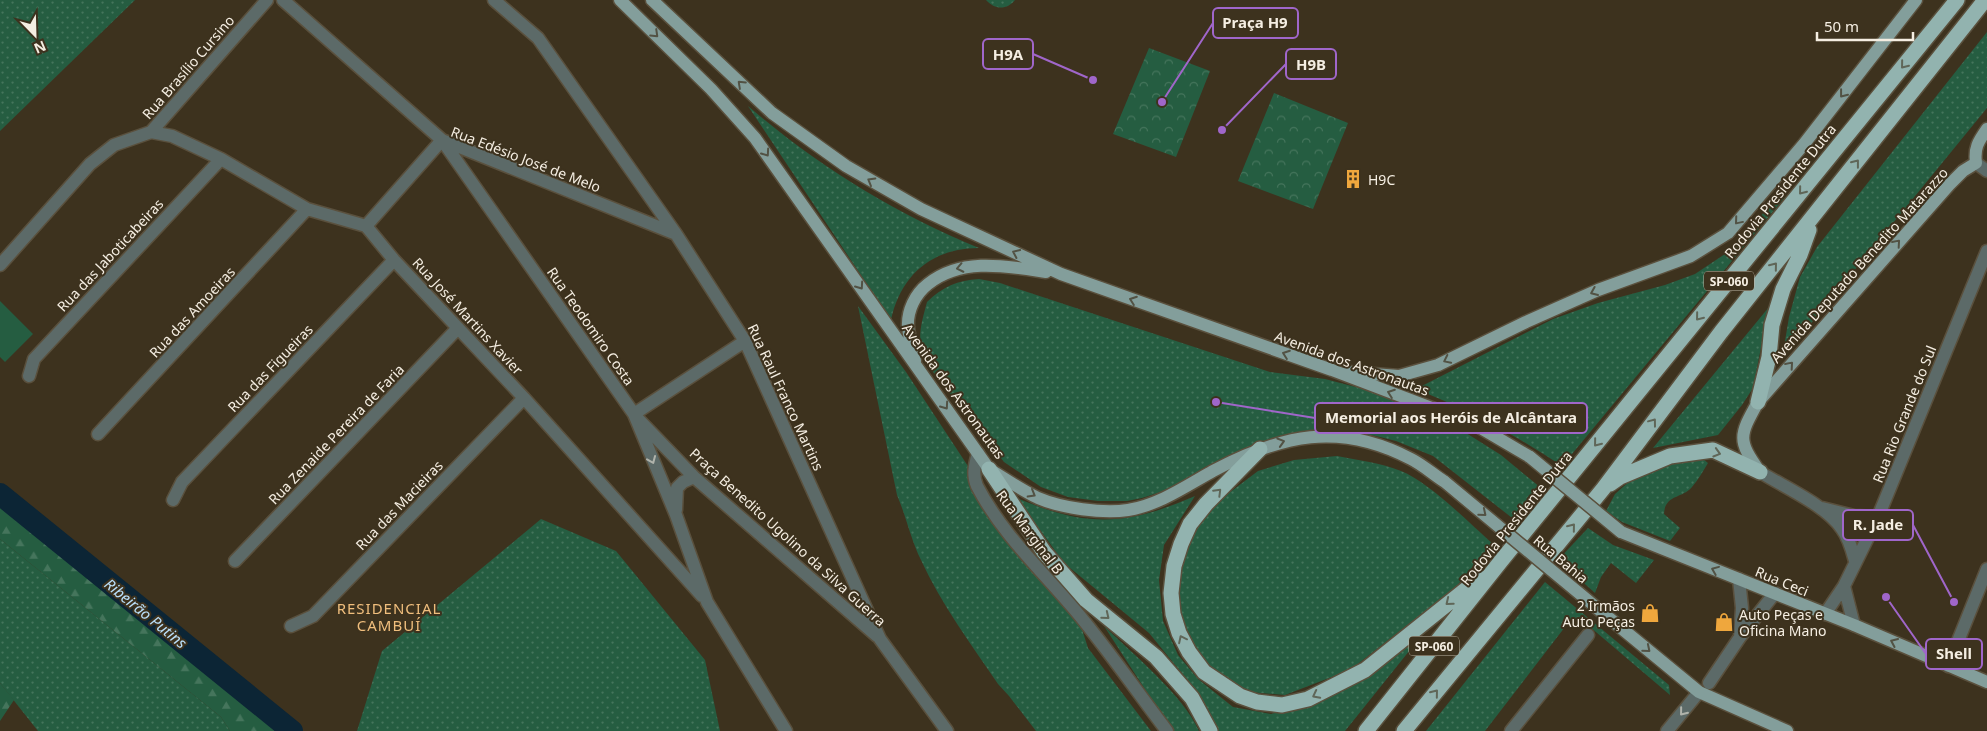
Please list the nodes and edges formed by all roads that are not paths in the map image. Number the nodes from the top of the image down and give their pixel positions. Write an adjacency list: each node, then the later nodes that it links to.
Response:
1 (268, 0): 10 (street, Rua Brasílio Cursino)
2 (283, 0): 11 (street, Rua Teodomiro Costa)
3 (494, 0): 18 (street, Rua Raul Franco Martins)
4 (620, 0): 25 (main road, Avenida dos Astronautas, one-way to 25)
5 (652, 0): 22 (main road, Avenida dos Astronautas, one-way to 5)
6 (1916, 0): 26 (main road, one-way to 26)
7 (1957, 0): 45 (highway, Rodovia Presidente Dutra / SP-060, one-way to 45)
8 (1985, 0): 16 (highway, SP-060, one-way to 8)
9 (1987, 130): 13 (main road)
10 (151, 132): 12 (street); 21 (street)
11 (442, 140): 17 (street, Rua Edésio José de Melo); 18 (street, Rua Edésio José de Melo); 30 (street, Rua Teodomiro Costa)
12 (221, 159): 15 (street); 27 (street, Rua das Jaboticabeiras)
13 (1976, 163): 14 (street); 29 (main road, Avenida Deputado Benedito Matarazzo, one-way to 13)
14 (1987, 171)
15 (307, 209): 17 (street); 31 (street, Rua das Amoeiras)
16 (1815, 215): 29 (highway); 38 (highway, SP-060, one-way to 16)
17 (366, 226): 20 (street, Rua José Martins Xavier)
18 (676, 234): 24 (street, Rua Raul Franco Martins)
19 (1987, 252): 42 (street, Rua Rio Grande do Sul)
20 (394, 260): 23 (street, Rua José Martins Xavier); 39 (street, Rua das Figueiras)
21 (0, 265)
22 (1061, 274): 25 (main road, one-way to 25); 26 (main road, Avenida dos Astronautas, one-way to 22)
23 (458, 328): 28 (street, Rua José Martins Xavier); 44 (street, Rua Zenaide Pereira de Faria)
24 (746, 341): 30 (street); 59 (street, Rua Raul Franco Martins)
25 (916, 366): 33 (main road, Avenida dos Astronautas, one-way to 33)
26 (1332, 370): 43 (main road, Avenida dos Astronautas, one-way to 26, bridge)
27 (29, 376)
28 (524, 398): 52 (street, Rua José Martins Xavier); 56 (street, Rua das Macieiras)
29 (1758, 402): 35 (main road, Avenida Deputado Benedito Matarazzo)
30 (634, 414): 36 (street, Praça Benedito Ugolino da Silva Guerra); 41 (street, Rua Teodomiro Costa, one-way to 41)
31 (98, 434)
32 (1260, 449): 34 (main road, Avenida dos Astronautas, one-way to 32); 37 (main road, Avenida dos Astronautas, one-way to 37); 45 (highway, one-way to 32)
33 (978, 453): 34 (main road, Avenida dos Astronautas); 54 (street, Rua Marginal B)
34 (989, 469): 51 (highway)
35 (1760, 472): 38 (highway, one-way to 35); 40 (street)
36 (694, 477): 41 (street); 59 (street, Praça Benedito Ugolino da Silva Guerra)
37 (1445, 482): 63 (main road, Rua Bahia, one-way to 63, bridge)
38 (1603, 489): 69 (highway, SP-060, one-way to 38)
39 (173, 500)
40 (1819, 507): 42 (street); 46 (street)
41 (676, 515): 52 (street, Rua Teodomiro Costa)
42 (1878, 517): 46 (street, Rua Rio Grande do Sul)
43 (1621, 532): 48 (main road, Rua Ceci, one-way to 43)
44 (235, 561)
45 (1501, 561): 68 (highway, Rodovia Presidente Dutra / SP-060)
46 (1855, 561): 49 (street, Rua Rio Grande do Sul)
47 (1987, 569): 60 (street)
48 (1739, 580): 50 (main road, Rua Ceci); 58 (street)
49 (1844, 586): 53 (street, Rua Rio Grande do Sul); 55 (street)
50 (1775, 593): 53 (main road, Rua Ceci); 58 (street)
51 (1086, 600): 54 (street); 67 (highway, one-way to 67)
52 (708, 602): 64 (street, Rua Teodomiro Costa)
53 (1825, 614): 55 (main road, Rua Ceci)
54 (1083, 620): 66 (street, Rua Marginal B)
55 (1854, 625): 60 (main road, Rua Ceci, one-way to 55)
56 (291, 626)
57 (1588, 635): 70 (street)
58 (1740, 637): 62 (street)
59 (880, 640): 65 (street, Rua Raul Franco Martins)
60 (1948, 666): 61 (main road, Rua Ceci)
61 (1987, 682)
62 (1709, 683)
63 (1699, 692): 71 (street, one-way to 71); 72 (main road, Rua Bahia)
64 (786, 731)
65 (947, 731)
66 (1167, 731)
67 (1210, 731)
68 (1366, 731)
69 (1404, 731)
70 (1511, 731)
71 (1667, 731)
72 (1787, 731)

